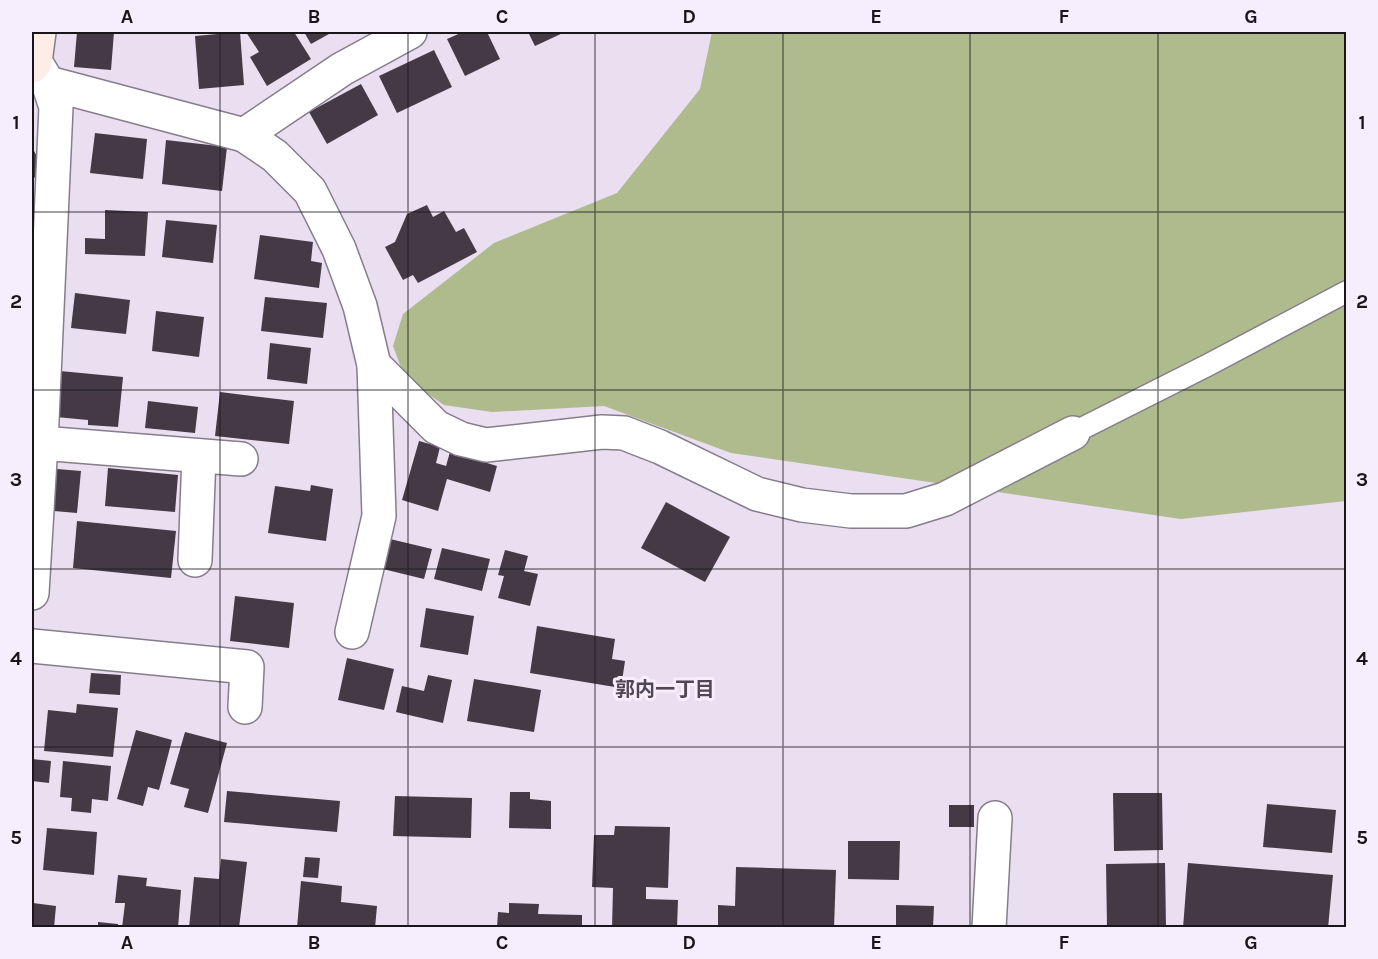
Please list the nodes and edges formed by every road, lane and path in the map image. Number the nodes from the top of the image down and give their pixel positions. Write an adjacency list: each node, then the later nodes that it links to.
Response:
1 (410, 32): 3 (street)
2 (38, 61): 3 (street); 7 (street)
3 (244, 135): 5 (street)
4 (1347, 292): 6 (lane)
5 (374, 365): 6 (street); 13 (street)
6 (1073, 433)
7 (41, 443): 8 (street); 10 (street)
8 (199, 456): 9 (street); 11 (street)
9 (241, 459)
10 (34, 525): 12 (street)
11 (195, 560)
12 (32, 593)
13 (352, 632)
14 (32, 646): 15 (street)
15 (245, 707)
16 (995, 818): 17 (street)
17 (989, 927)

